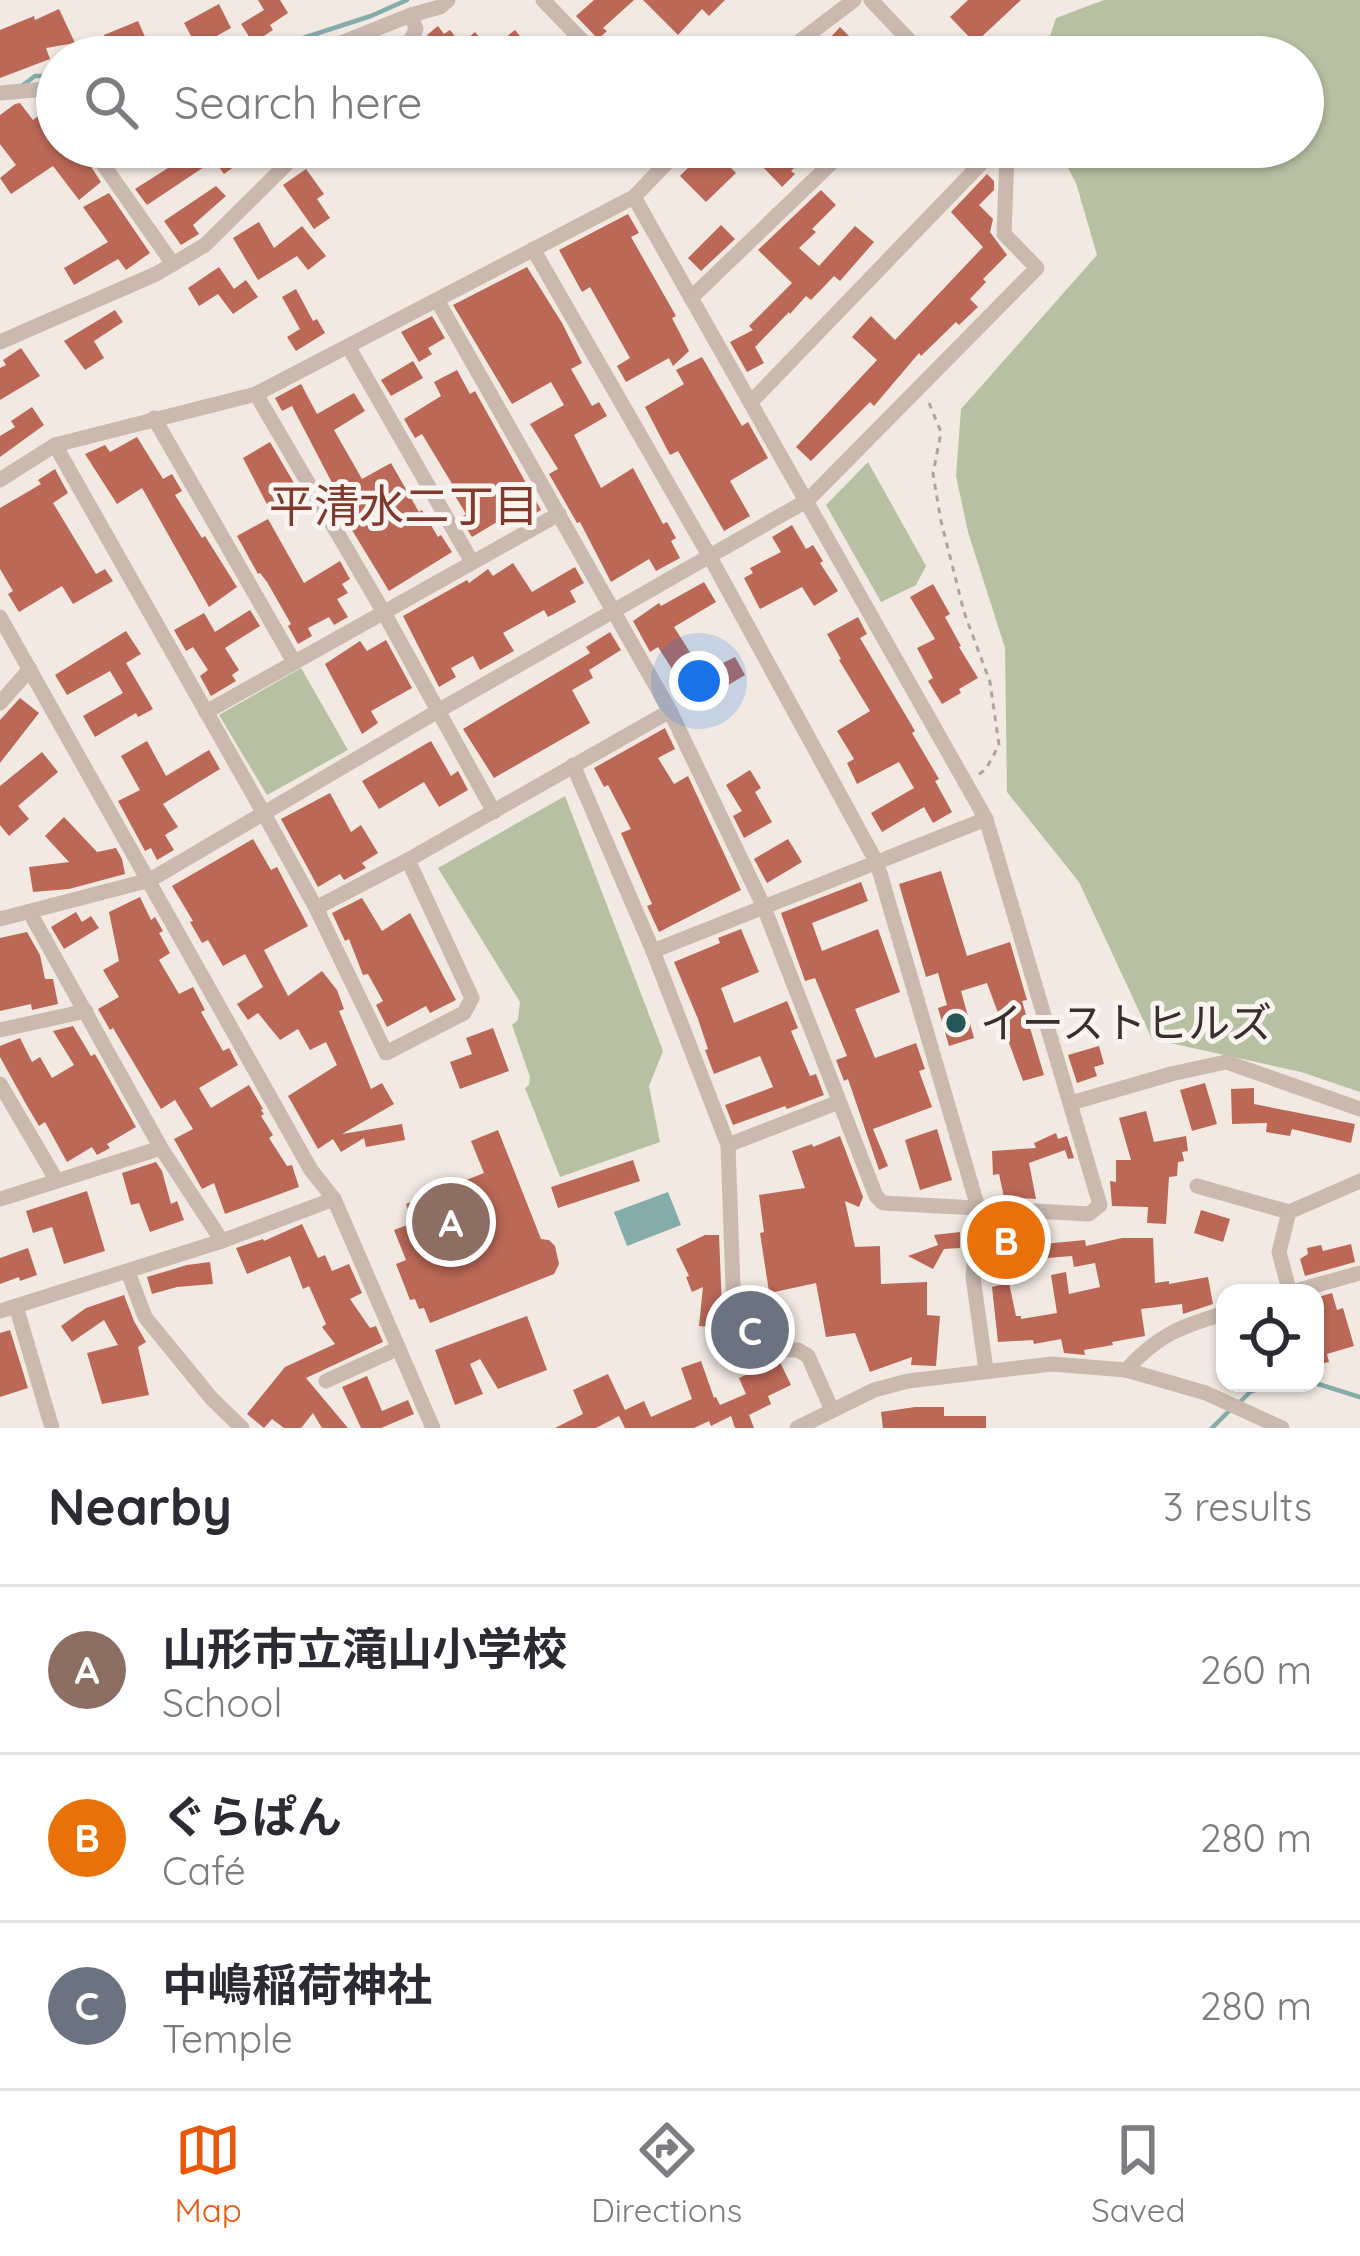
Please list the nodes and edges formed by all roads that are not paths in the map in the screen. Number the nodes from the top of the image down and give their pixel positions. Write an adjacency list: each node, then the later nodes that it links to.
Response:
1 (448, 0): 5 (street)
2 (543, 0): 8 (street)
3 (854, 0): 9 (street)
4 (871, 0): 10 (street)
5 (411, 15): 6 (street); 7 (street)
6 (358, 36)
7 (413, 36)
8 (578, 36)
9 (807, 36)
10 (906, 36)
11 (36, 90): 12 (street)
12 (0, 93)
13 (106, 168): 21 (street)
14 (283, 168): 21 (street)
15 (662, 168): 19 (street)
16 (826, 168): 22 (street)
17 (980, 168): 27 (street)
18 (1006, 168): 31 (street)
19 (634, 197): 20 (street); 22 (street)
20 (533, 249): 23 (street); 33 (street)
21 (173, 264): 24 (street)
22 (692, 298): 27 (street)
23 (436, 300): 25 (street); 32 (street)
24 (2, 336)
25 (348, 346): 26 (street); 34 (street)
26 (256, 394): 28 (street); 35 (street)
27 (752, 401): 31 (street)
28 (154, 418): 29 (street); 38 (street)
29 (55, 446): 30 (street); 43 (street)
30 (0, 480)
31 (808, 500): 33 (street); 47 (street)
32 (559, 514): 34 (street); 36 (street)
33 (710, 557): 36 (street); 49 (street)
34 (472, 562): 35 (street)
35 (383, 611): 38 (street); 41 (street)
36 (614, 611): 41 (street); 42 (street)
37 (0, 617): 39 (street)
38 (294, 662): 43 (street)
39 (30, 669): 40 (street); 50 (street)
40 (0, 704)
41 (438, 711): 45 (street); 46 (street)
42 (670, 711): 44 (street); 51 (street)
43 (206, 712): 45 (street)
44 (574, 765): 46 (street); 55 (street)
45 (263, 812): 50 (street); 52 (street)
46 (494, 812): 48 (street)
47 (986, 819): 49 (street); 60 (street)
48 (408, 860): 52 (street); 52 (street)
49 (877, 863): 51 (street); 69 (street)
50 (150, 880): 53 (street); 68 (street)
51 (764, 905): 55 (street); 59 (street)
52 (316, 908)
53 (30, 913): 54 (street); 56 (street)
54 (0, 919)
55 (653, 951): 62 (street)
56 (86, 1011): 57 (street); 63 (street)
57 (0, 1030)
58 (0, 1084): 64 (street)
59 (839, 1102): 62 (street); 69 (street)
60 (1071, 1103): 61 (street); 69 (street)
61 (1360, 1109)
62 (728, 1145): 82 (street)
63 (160, 1148): 64 (street); 71 (street)
64 (57, 1181): 67 (street)
65 (1360, 1181): 70 (street)
66 (1197, 1186): 70 (street)
67 (0, 1199)
68 (334, 1199): 71 (street); 78 (street)
69 (980, 1210): 79 (street)
70 (1289, 1212): 74 (street)
71 (223, 1241): 72 (street)
72 (128, 1272): 76 (street); 85 (street)
73 (1360, 1273): 75 (street)
74 (1287, 1284)
75 (1321, 1284)
76 (8, 1308): 84 (street)
77 (1216, 1316): 80 (street)
78 (399, 1348): 81 (street); 86 (street)
79 (986, 1370): 80 (street); 82 (street)
80 (1126, 1370): 83 (street)
81 (326, 1381)
82 (832, 1410): 87 (street)
83 (1277, 1425)
84 (52, 1428)
85 (242, 1428)
86 (433, 1428)
87 (797, 1428)

